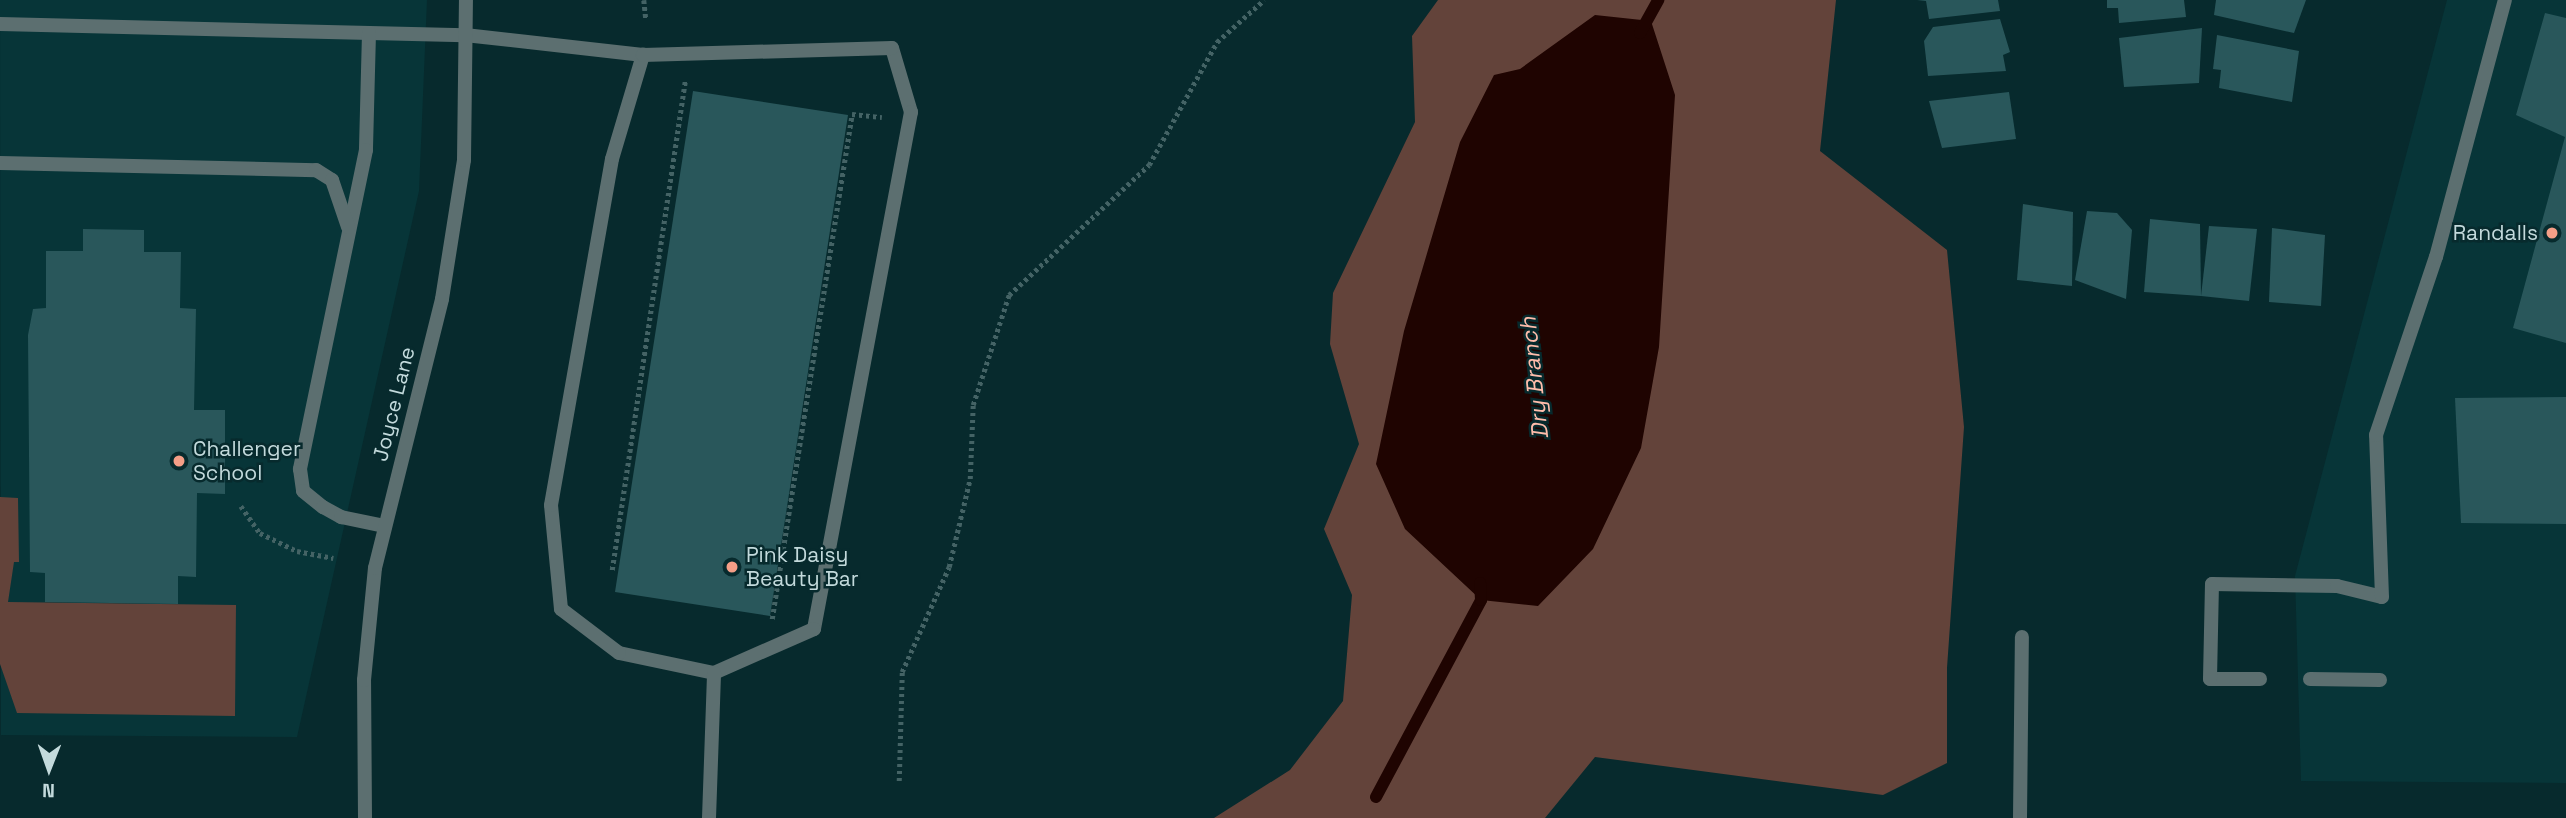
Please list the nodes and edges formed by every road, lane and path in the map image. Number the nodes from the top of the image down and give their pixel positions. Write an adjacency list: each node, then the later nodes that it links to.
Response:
1 (466, 0): 8 (street, Joyce Lane)
2 (644, 0): 5 (path)
3 (1264, 0): 24 (path)
4 (2505, 0): 21 (street)
5 (646, 19)
6 (0, 24): 7 (street)
7 (369, 33): 8 (street); 13 (street)
8 (465, 35): 9 (street); 15 (street, Joyce Lane)
9 (643, 55): 20 (street); 20 (street)
10 (682, 73): 17 (path)
11 (886, 117): 18 (path)
12 (0, 163): 13 (street)
13 (350, 235): 15 (street)
14 (241, 506): 16 (path)
15 (385, 526): 25 (street, Joyce Lane)
16 (333, 558)
17 (612, 570)
18 (771, 623)
19 (2022, 637): 27 (street)
20 (714, 673): 26 (street)
21 (2260, 679)
22 (2310, 679): 23 (street)
23 (2380, 680)
24 (899, 781)
25 (365, 818)
26 (709, 818)
27 (2020, 818)

